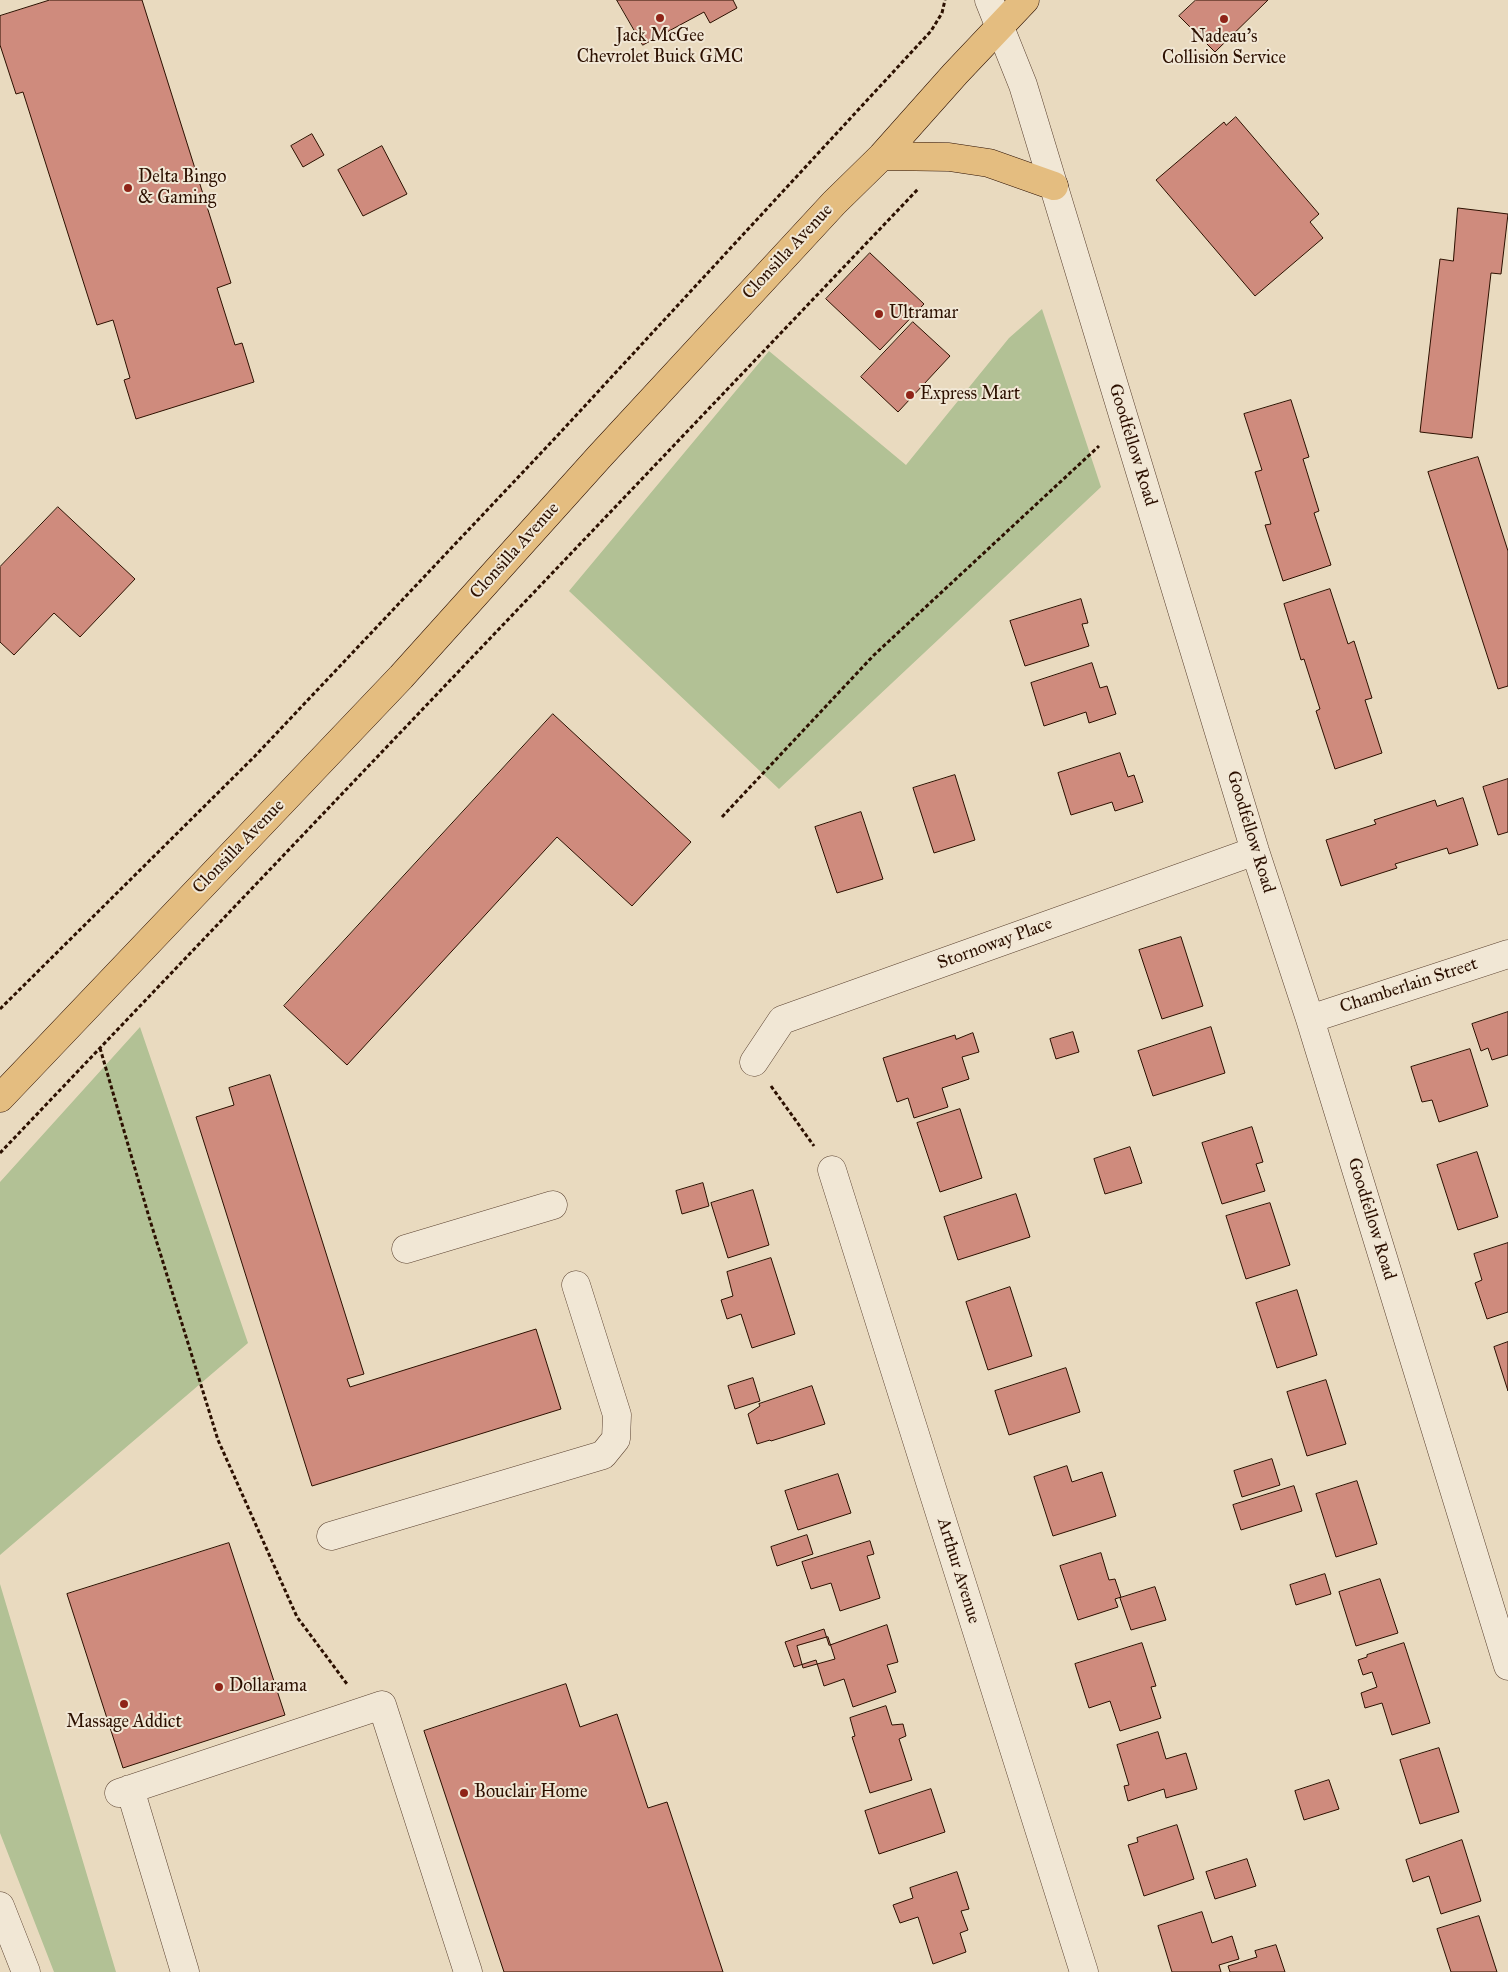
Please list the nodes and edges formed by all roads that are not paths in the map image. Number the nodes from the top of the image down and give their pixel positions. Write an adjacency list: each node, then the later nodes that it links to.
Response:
1 (989, 0): 3 (street, Goodfellow Road)
2 (1025, 0): 3 (main road, Clonsilla Avenue)
3 (999, 27): 4 (main road, Clonsilla Avenue); 5 (street, Goodfellow Road)
4 (882, 156): 5 (main road); 10 (main road, Clonsilla Avenue)
5 (1054, 186): 6 (street, Goodfellow Road)
6 (1255, 851): 8 (street, Goodfellow Road); 9 (street, Stornoway Place)
7 (1508, 954): 8 (street, Chamberlain Street)
8 (1310, 1019): 16 (street, Goodfellow Road)
9 (754, 1062)
10 (0, 1098)
11 (832, 1170): 21 (street, Arthur Avenue)
12 (553, 1205): 13 (street)
13 (406, 1249)
14 (576, 1285): 15 (street)
15 (331, 1536)
16 (1508, 1666)
17 (0, 1906): 18 (street)
18 (26, 1972)
19 (185, 1972): 20 (street)
20 (468, 1972)
21 (1084, 1972)

